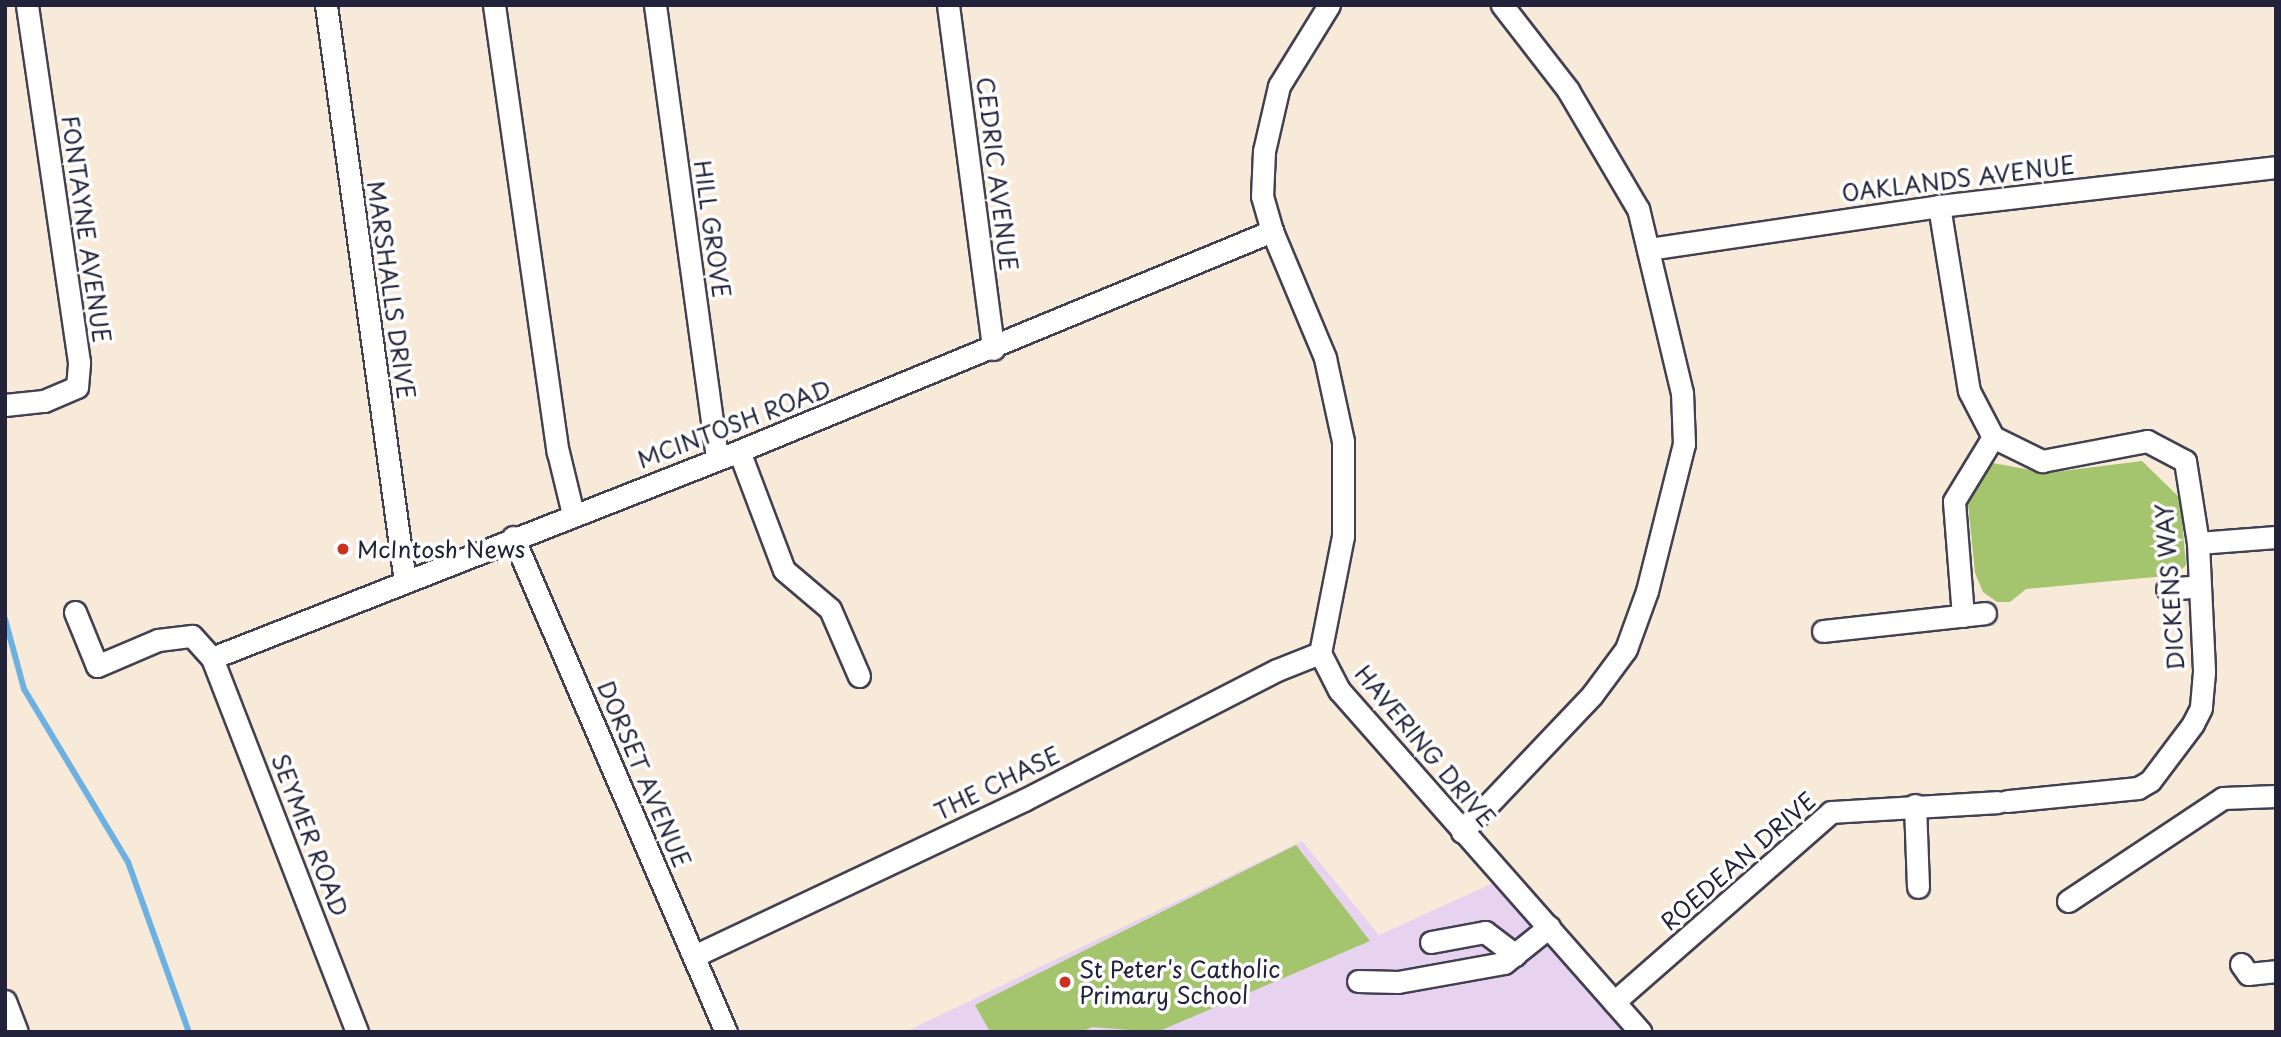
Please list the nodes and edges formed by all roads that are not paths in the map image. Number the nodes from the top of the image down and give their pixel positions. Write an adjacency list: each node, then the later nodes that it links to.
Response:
1 (27, 5): 13 (street, FONTAYNE AVENUE)
2 (326, 5): 21 (street, MARSHALLS DRIVE)
3 (494, 5): 17 (street)
4 (655, 5): 16 (street, HILL GROVE)
5 (948, 5): 12 (street, CEDRIC AVENUE)
6 (1329, 5): 10 (street)
7 (1502, 5): 11 (street)
8 (2276, 167): 9 (street, OAKLANDS AVENUE)
9 (1939, 206): 11 (street, OAKLANDS AVENUE); 14 (street)
10 (1272, 231): 12 (street, MCINTOSH ROAD); 28 (street)
11 (1648, 249): 34 (street)
12 (993, 349): 15 (street, MCINTOSH ROAD)
13 (5, 405)
14 (1993, 437): 20 (street, DICKENS WAY); 26 (street)
15 (739, 451): 16 (street, MCINTOSH ROAD); 30 (street)
16 (717, 459): 17 (street, MCINTOSH ROAD)
17 (573, 514): 18 (street, MCINTOSH ROAD)
18 (513, 537): 21 (street, MCINTOSH ROAD); 40 (street, DORSET AVENUE)
19 (2276, 537): 20 (street)
20 (2198, 543): 22 (street, DICKENS WAY)
21 (405, 582): 29 (street, MCINTOSH ROAD)
22 (2199, 586): 23 (street); 32 (street, DICKENS WAY)
23 (2167, 589)
24 (75, 612): 29 (street)
25 (1985, 613): 26 (street)
26 (1963, 616): 27 (street)
27 (1823, 631)
28 (1321, 653): 34 (street, HAVERING DRIVE); 40 (street, THE CHASE)
29 (212, 658): 47 (street, SEYMER ROAD)
30 (859, 676)
31 (2276, 796): 36 (street)
32 (2003, 802): 33 (street, ROEDEAN DRIVE)
33 (1915, 805): 35 (street); 45 (street, ROEDEAN DRIVE)
34 (1462, 832): 37 (street, HAVERING DRIVE)
35 (1918, 887)
36 (2068, 901)
37 (1549, 927): 39 (street); 45 (street, HAVERING DRIVE)
38 (1431, 942): 39 (street)
39 (1515, 955): 43 (street)
40 (694, 956): 48 (street, DORSET AVENUE)
41 (2241, 964): 42 (street)
42 (2276, 971)
43 (1358, 981)
44 (5, 1001): 46 (street)
45 (1614, 1002): 49 (street, HAVERING DRIVE)
46 (17, 1032)
47 (357, 1032)
48 (726, 1032)
49 (1641, 1032)

